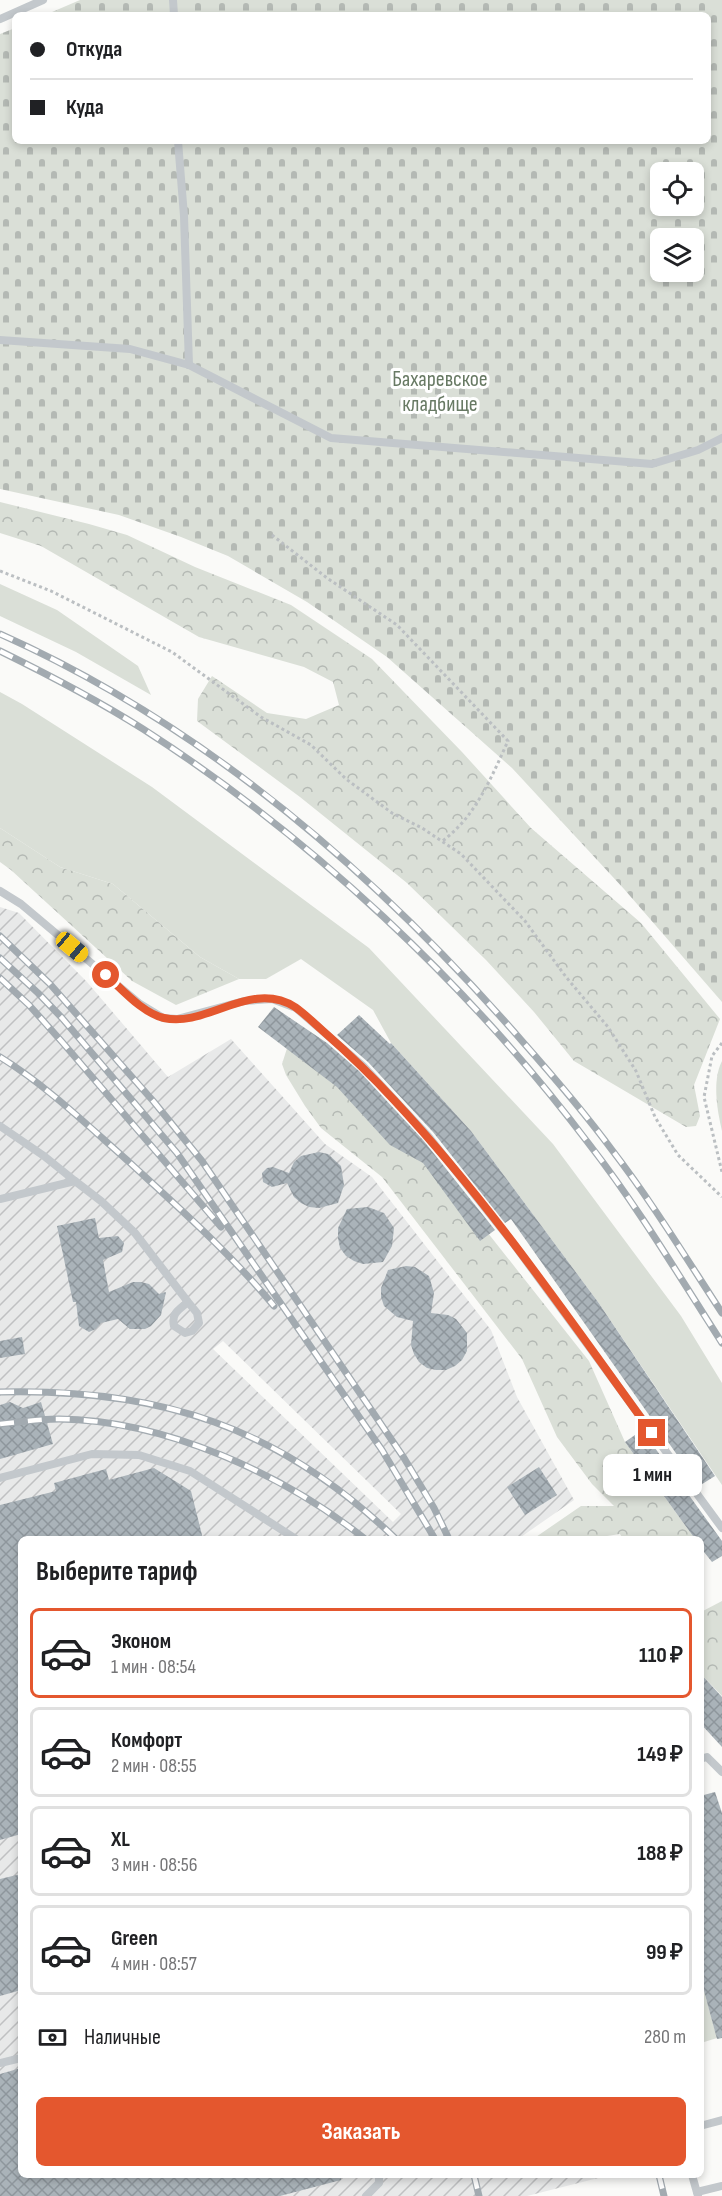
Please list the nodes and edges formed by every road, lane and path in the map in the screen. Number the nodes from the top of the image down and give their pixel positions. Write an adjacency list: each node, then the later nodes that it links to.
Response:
1 (43, 0): 2 (lane)
2 (16, 12)
3 (178, 144): 5 (lane)
4 (0, 340): 5 (lane)
5 (189, 365): 6 (lane)
6 (722, 438)
7 (272, 535): 9 (path)
8 (0, 571): 9 (path)
9 (441, 842): 15 (path)
10 (0, 891): 19 (lane)
11 (722, 1043): 13 (path)
12 (0, 1126): 14 (lane)
13 (722, 1172)
14 (75, 1181): 16 (lane); 17 (lane)
15 (722, 1197)
16 (0, 1199)
17 (188, 1302)
18 (0, 1478): 20 (lane)
19 (722, 1528)
20 (291, 1536)
21 (704, 1758): 22 (lane)
22 (722, 1772)
23 (18, 2059): 24 (lane)
24 (0, 2063)
25 (722, 2120): 26 (lane)
26 (704, 2125)
27 (379, 2178): 31 (lane)
28 (693, 2178): 30 (lane)
29 (722, 2186): 30 (lane)
30 (697, 2194)
31 (366, 2196)

